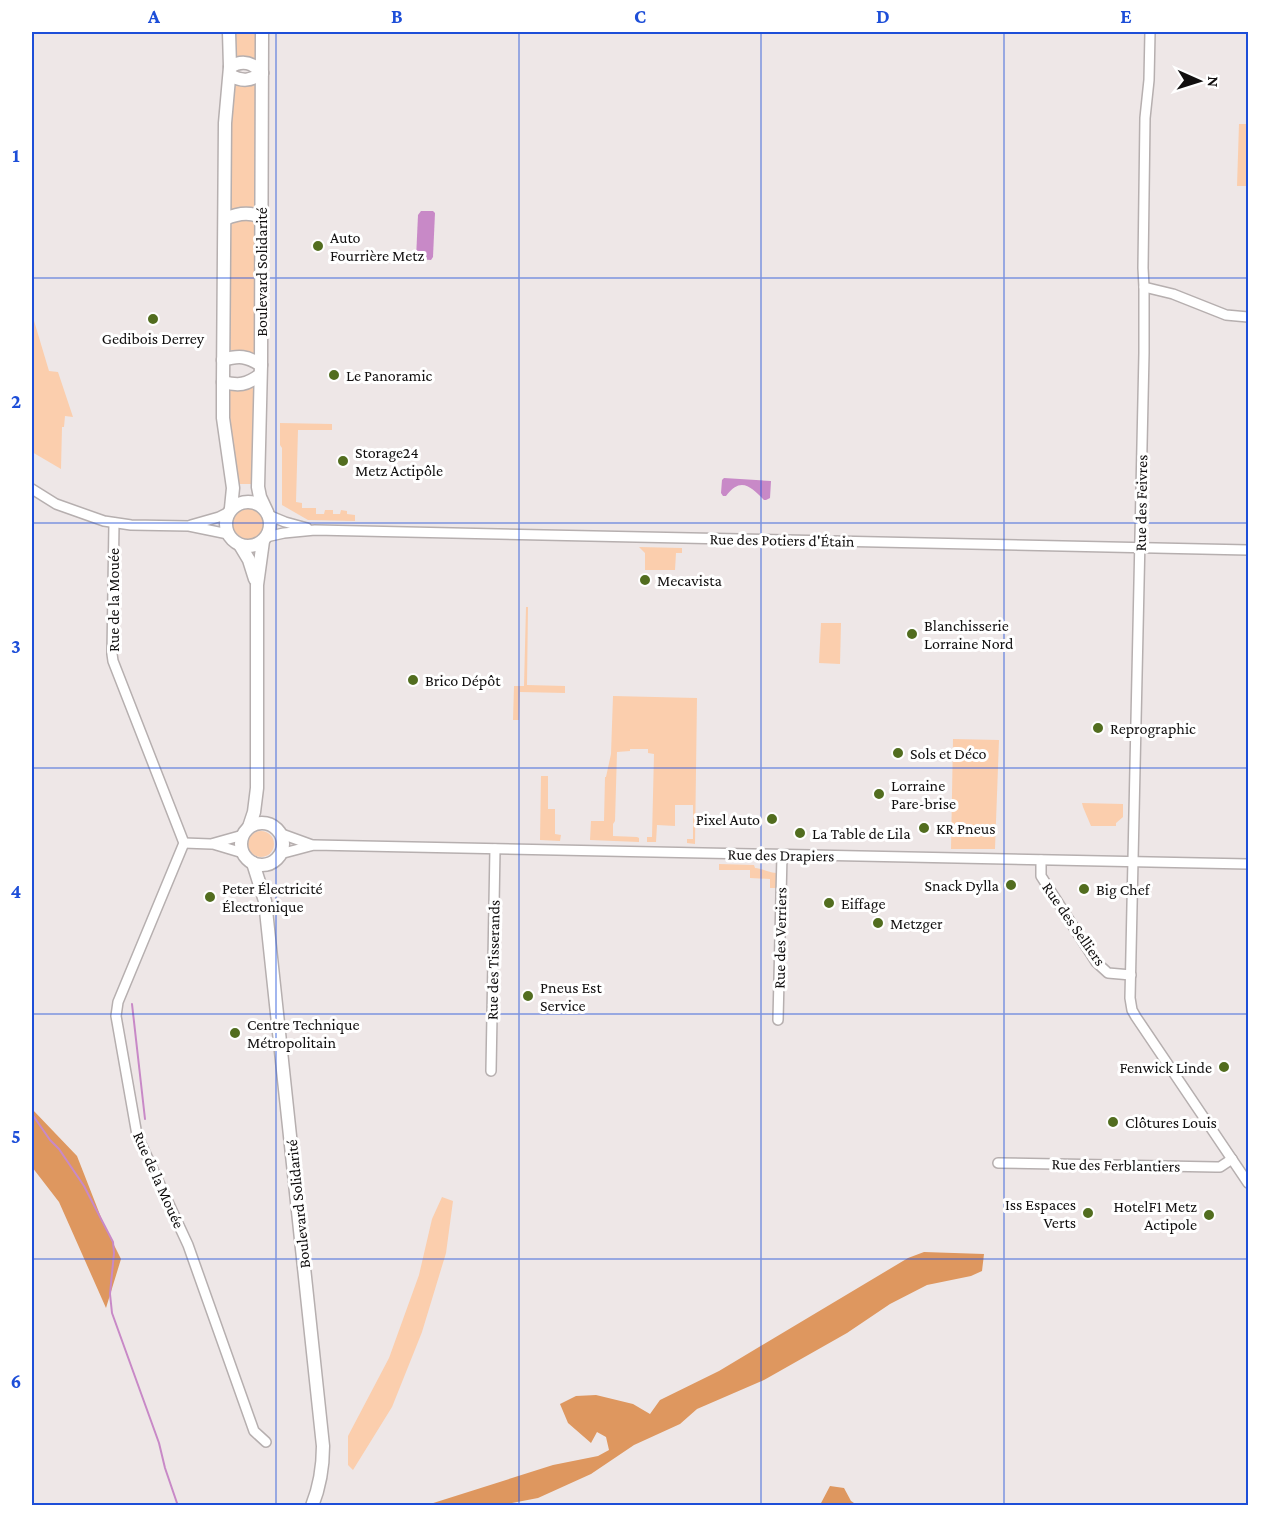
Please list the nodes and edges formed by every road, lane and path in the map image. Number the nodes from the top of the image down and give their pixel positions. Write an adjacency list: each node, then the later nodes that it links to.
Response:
1 (229, 32): 4 (main road)
2 (262, 32): 5 (main road, Boulevard Solidarité)
3 (1150, 32): 8 (street, Rue des Feivres)
4 (230, 71): 5 (main road); 7 (main road)
5 (262, 73): 6 (main road, Boulevard Solidarité)
6 (262, 218): 7 (main road); 11 (main road, Boulevard Solidarité)
7 (225, 219): 10 (main road)
8 (1144, 287): 9 (street); 22 (street, Rue des Feivres)
9 (1248, 317)
10 (223, 360): 11 (main road); 12 (main road)
11 (260, 370): 12 (main road); 15 (main road, Boulevard Solidarité)
12 (223, 382): 14 (main road)
13 (32, 489): 16 (street)
14 (230, 510): 15 (main road); 17 (street); 19 (main road)
15 (267, 513): 18 (street, Rue des Potiers d'Étain); 20 (main road)
16 (114, 523): 17 (street); 28 (street, Rue de la Mouée)
17 (189, 526): 19 (street)
18 (315, 530): 20 (street, Rue des Potiers d'Étain); 22 (street, Rue des Potiers d'Étain)
19 (228, 534): 21 (main road)
20 (264, 539): 21 (main road); 24 (main road)
21 (240, 545): 24 (main road)
22 (1140, 547): 23 (street, Rue des Potiers d'Étain); 36 (street, Rue des Feivres)
23 (1248, 550)
24 (257, 585): 25 (main road)
25 (257, 788): 26 (main road); 27 (main road)
26 (275, 829): 27 (main road); 30 (street, Rue des Drapiers); 34 (main road)
27 (246, 831): 29 (street); 32 (main road)
28 (184, 843): 29 (street); 46 (street, Rue de la Mouée)
29 (211, 844): 32 (street)
30 (314, 845): 31 (street, Rue des Drapiers); 34 (street, Rue des Drapiers)
31 (495, 849): 33 (street, Rue des Drapiers); 42 (street, Rue des Tisserands)
32 (243, 853): 37 (main road)
33 (782, 855): 35 (street, Rue des Drapiers); 41 (street, Rue des Verriers)
34 (277, 857): 37 (main road); 39 (main road, Boulevard Solidarité)
35 (1041, 860): 36 (street, Rue des Drapiers); 40 (street, Rue des Selliers)
36 (1133, 861): 38 (street, Rue des Drapiers); 40 (street, Rue des Feivres)
37 (253, 863): 39 (main road, Boulevard Solidarité)
38 (1248, 864)
39 (265, 901): 47 (main road, Boulevard Solidarité)
40 (1131, 975): 43 (street)
41 (778, 1020)
42 (491, 1071)
43 (1232, 1159): 44 (street, Rue des Ferblantiers); 45 (street)
44 (998, 1163)
45 (1248, 1183)
46 (266, 1442)
47 (312, 1506)

